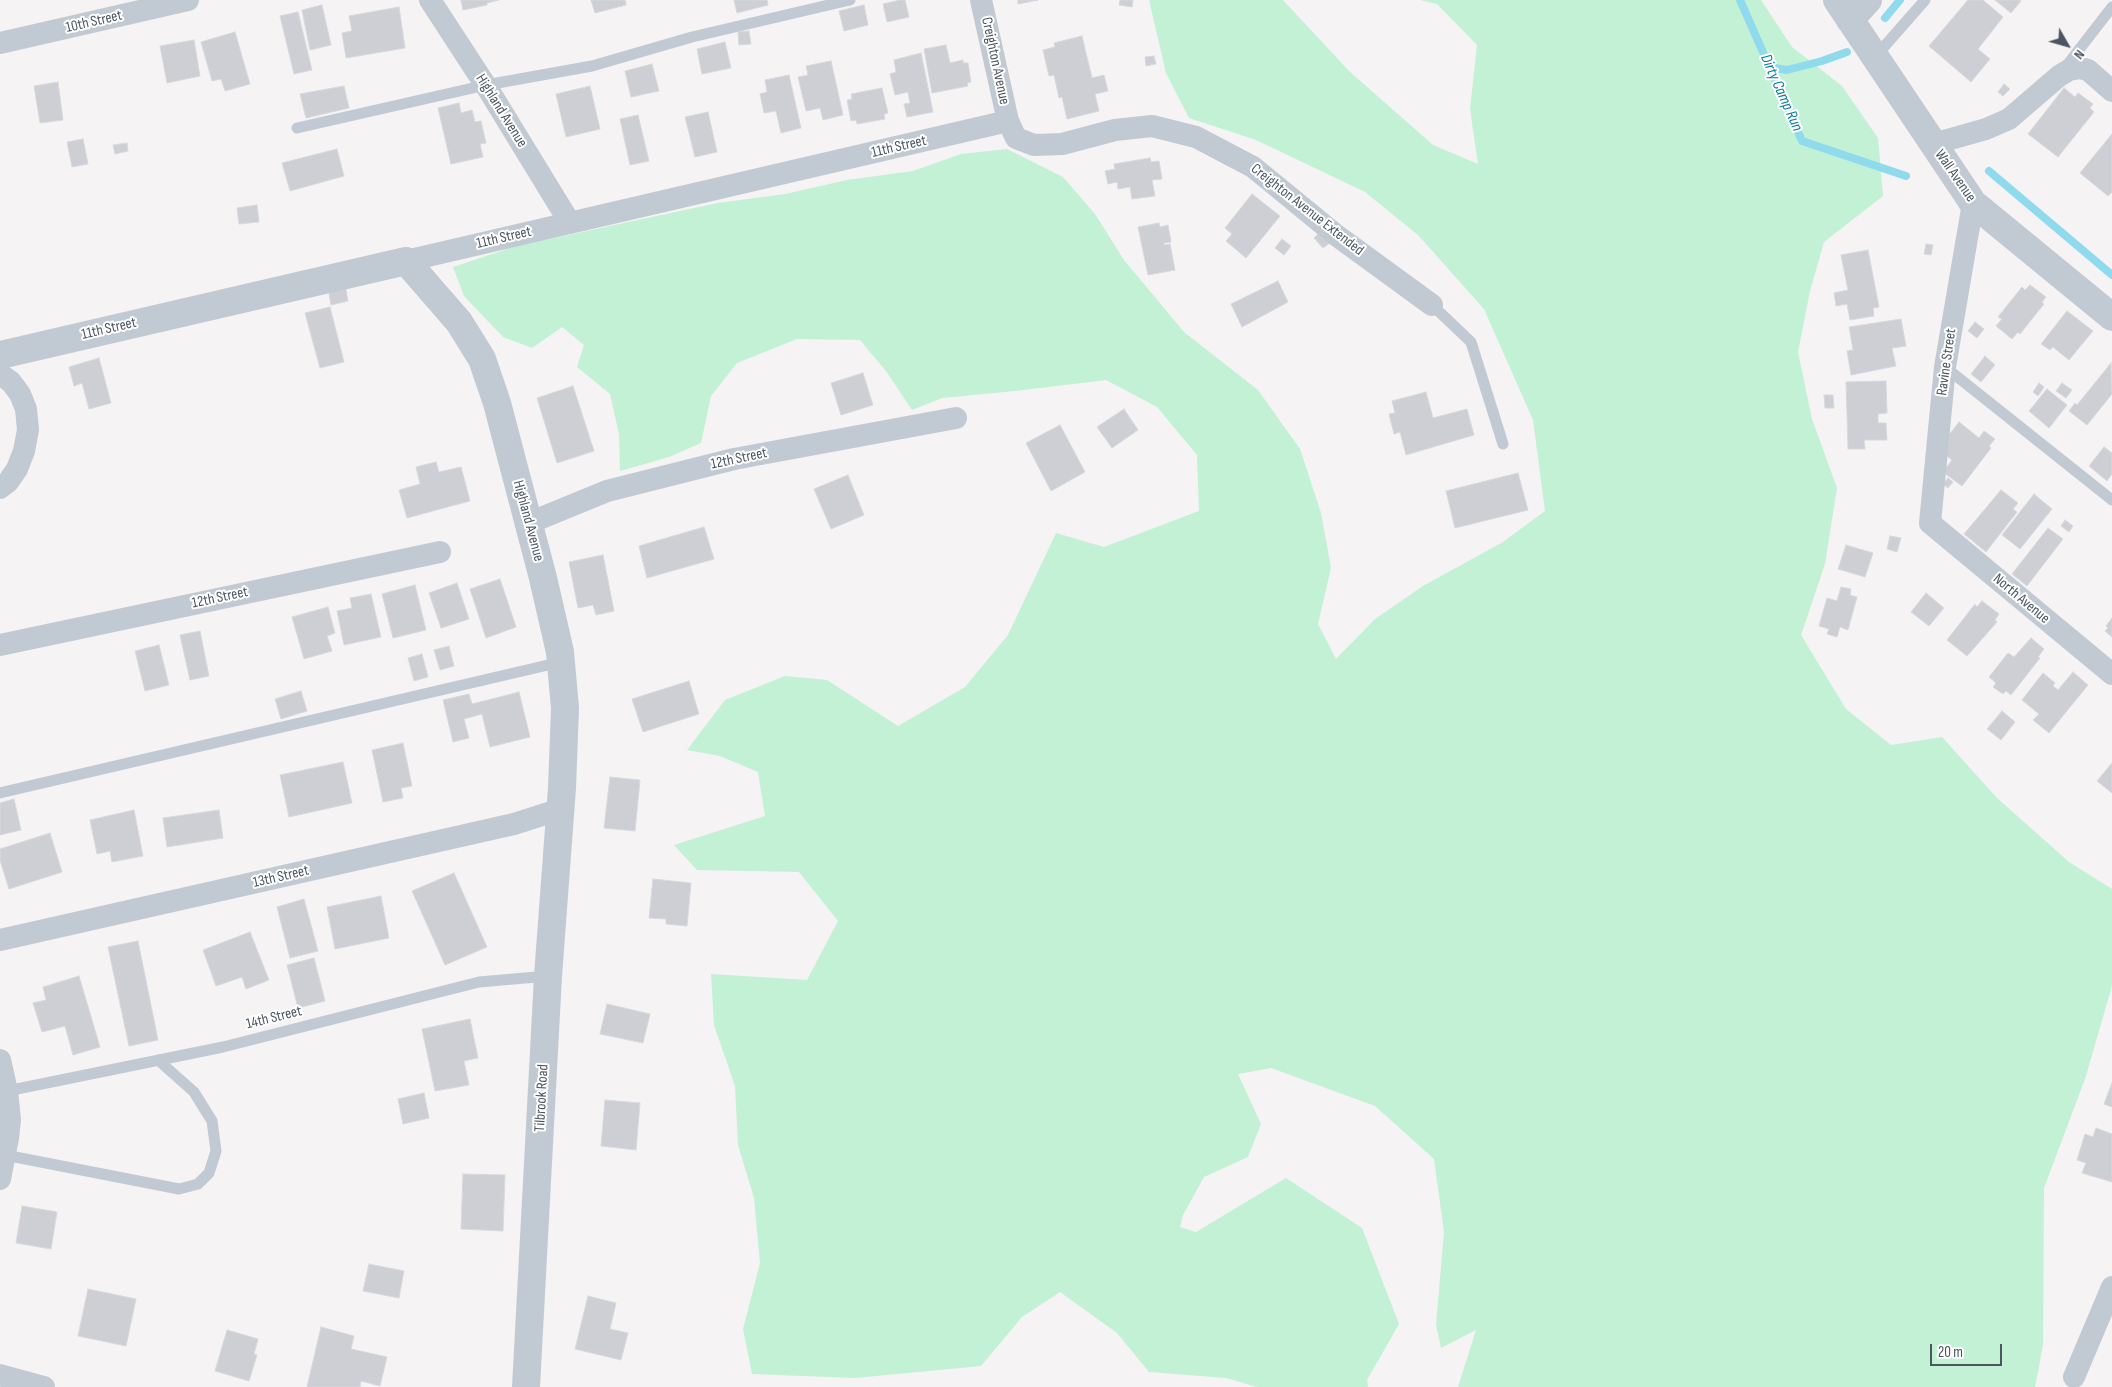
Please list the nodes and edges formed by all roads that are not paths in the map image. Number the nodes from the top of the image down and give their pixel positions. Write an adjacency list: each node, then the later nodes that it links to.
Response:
1 (188, 0): 9 (street, 10th Street)
2 (430, 0): 12 (street, Highland Avenue)
3 (850, 0): 12 (lane)
4 (981, 0): 14 (street, Creighton Avenue)
5 (1868, 0): 8 (street)
6 (1925, 0): 10 (lane)
7 (2112, 7): 11 (lane)
8 (1844, 10): 10 (street, Wall Avenue)
9 (0, 43)
10 (1875, 57): 16 (street, Wall Avenue)
11 (2059, 76): 13 (street); 16 (street)
12 (486, 85): 15 (lane); 18 (street, Highland Avenue)
13 (2112, 91)
14 (1008, 121): 18 (street, 11th Street); 20 (street, Creighton Avenue Extended)
15 (296, 128)
16 (1933, 144): 17 (street, Wall Avenue)
17 (1972, 203): 21 (street, Wall Avenue); 23 (street, Ravine Street)
18 (570, 223): 19 (street, 11th Street)
19 (406, 261): 22 (street, 11th Street); 29 (street, Highland Avenue)
20 (1432, 304): 26 (lane)
21 (2112, 317)
22 (0, 355)
23 (1945, 367): 28 (lane); 30 (street, Ravine Street)
24 (0, 374): 27 (street)
25 (956, 418): 29 (street, 12th Street)
26 (1504, 444)
27 (0, 488)
28 (2112, 500)
29 (529, 523): 33 (street, Highland Avenue)
30 (1930, 523): 34 (street, North Avenue)
31 (440, 552): 32 (street, 12th Street)
32 (0, 645)
33 (561, 662): 35 (lane); 36 (street, Highland Avenue)
34 (2112, 674)
35 (0, 793)
36 (561, 809): 37 (street, 13th Street); 38 (street, Tilbrook Road)
37 (0, 940)
38 (548, 976): 40 (lane, 14th Street); 48 (street, Tilbrook Road)
39 (0, 1060): 41 (street)
40 (158, 1060): 41 (lane, 14th Street); 42 (lane)
41 (7, 1091): 42 (street)
42 (6, 1155): 43 (street)
43 (0, 1178)
44 (2112, 1287): 46 (street)
45 (0, 1376): 47 (street)
46 (2074, 1378)
47 (44, 1387)
48 (526, 1387)

